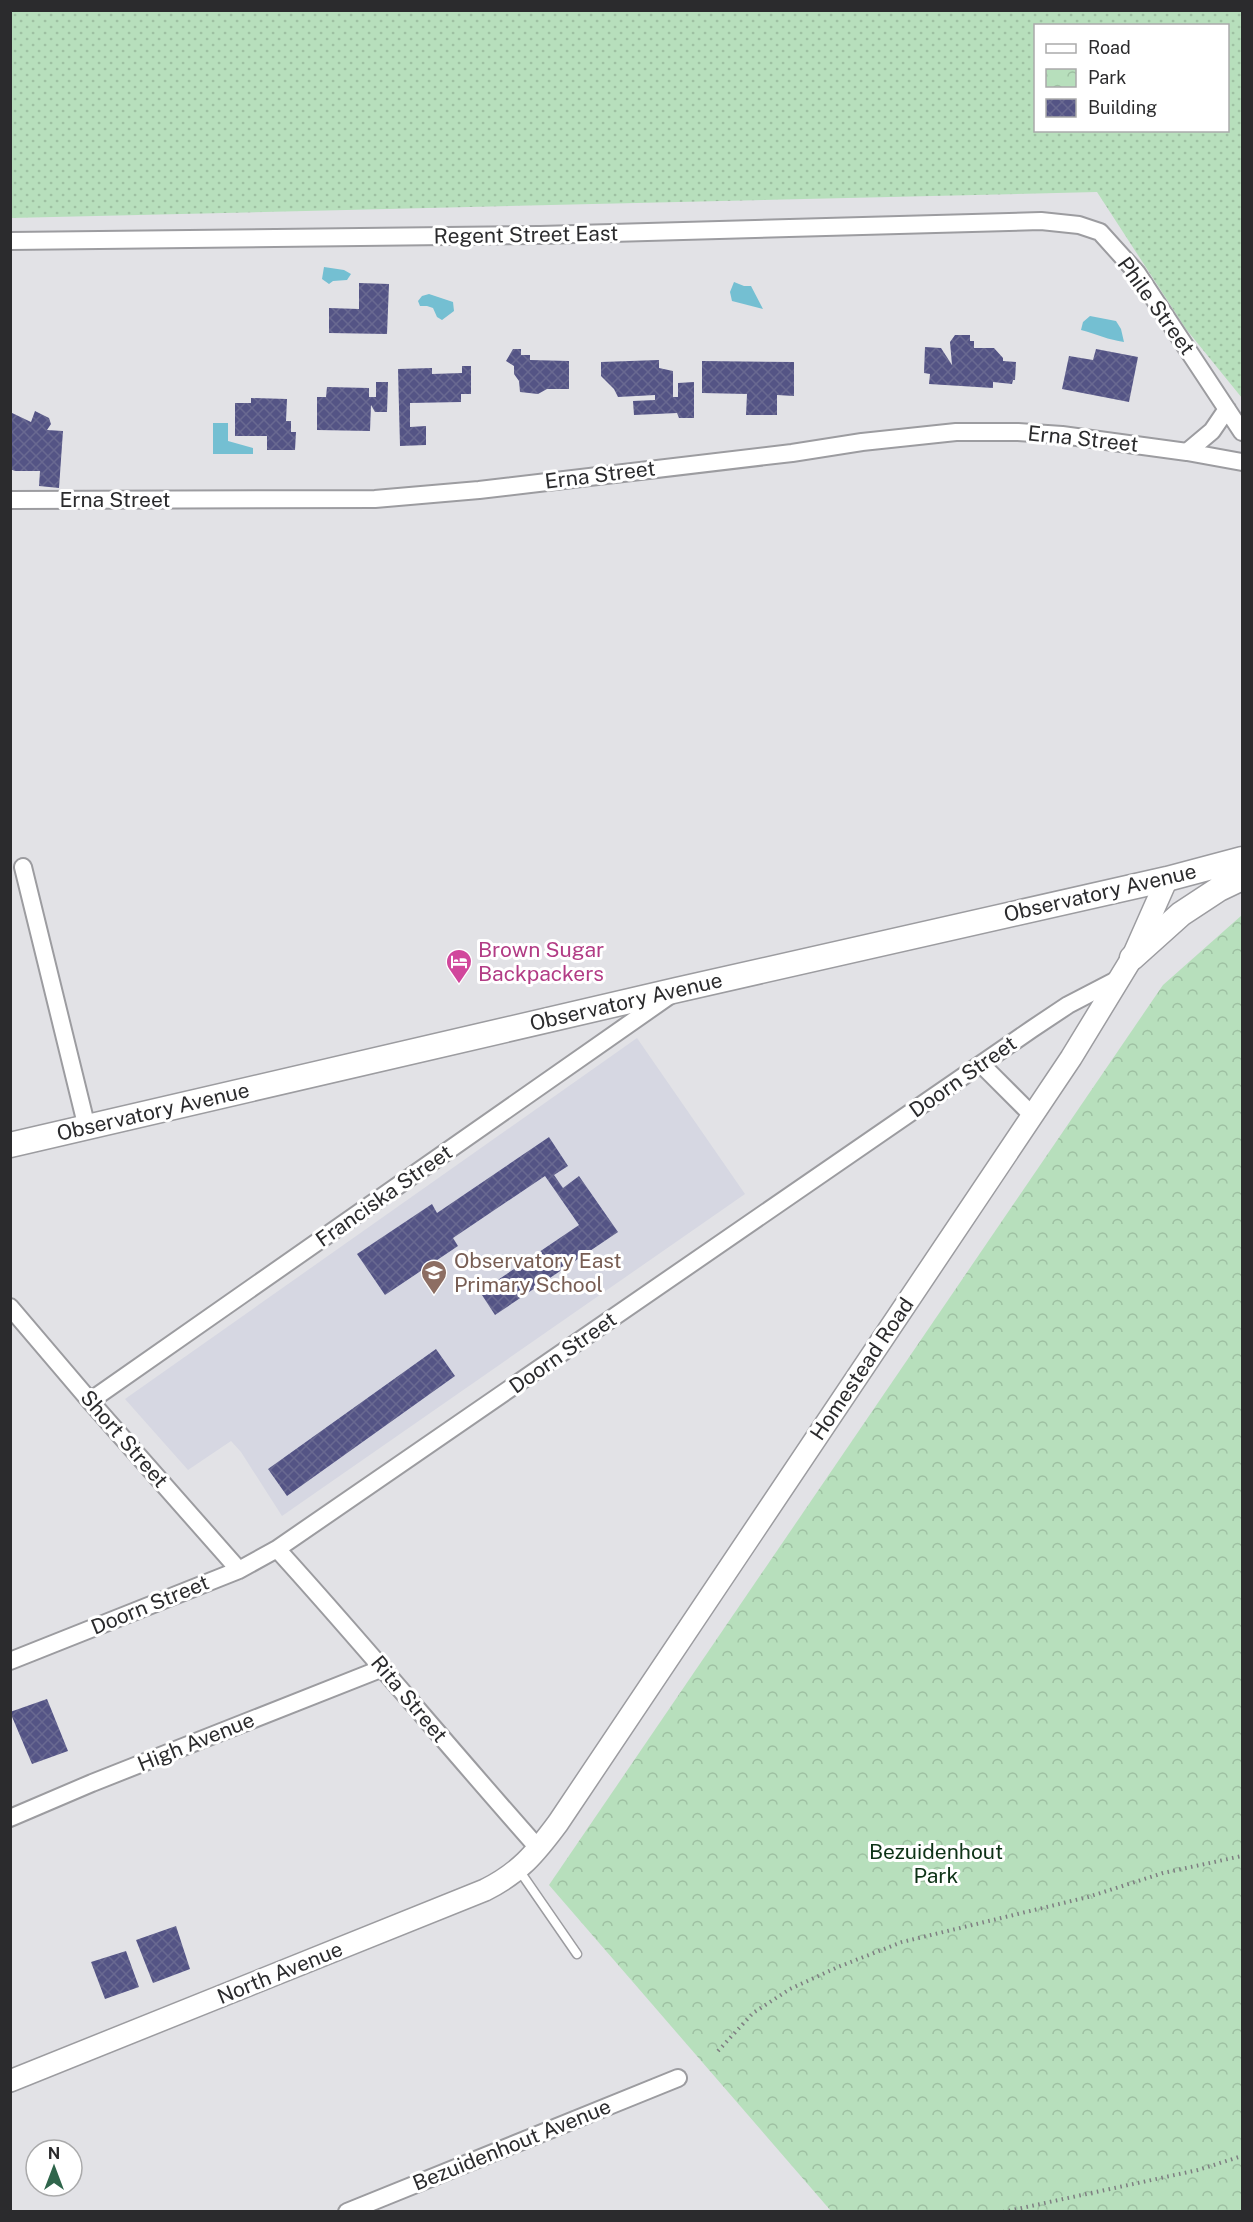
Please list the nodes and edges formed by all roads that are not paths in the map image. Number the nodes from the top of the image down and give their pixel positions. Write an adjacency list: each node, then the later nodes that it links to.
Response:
1 (1041, 221): 2 (street, Regent Street East); 3 (street, Phile Street)
2 (10, 241)
3 (1227, 409): 4 (street, Phile Street); 5 (street)
4 (1242, 432)
5 (1187, 452): 6 (street, Erna Street); 7 (street, Erna Street)
6 (1242, 462)
7 (10, 500)
8 (1242, 859): 11 (main road, Observatory Avenue)
9 (22, 867): 16 (street)
10 (1242, 878): 12 (main road)
11 (1167, 879): 12 (street, Homestead Road); 13 (main road, Observatory Avenue)
12 (1126, 968): 14 (street, Doorn Street); 15 (street, Homestead Road)
13 (677, 990): 16 (main road, Observatory Avenue); 19 (street, Franciska Street)
14 (982, 1065): 15 (street); 20 (street, Doorn Street)
15 (1032, 1115): 25 (street, Homestead Road)
16 (87, 1128): 17 (main road, Observatory Avenue)
17 (10, 1146)
18 (10, 1307): 19 (street, Short Street)
19 (90, 1401): 21 (street, Short Street)
20 (277, 1550): 21 (street, Doorn Street); 23 (street, Rita Street)
21 (239, 1570): 22 (street, Doorn Street)
22 (10, 1661)
23 (383, 1668): 24 (street, High Avenue); 25 (street, Rita Street)
24 (10, 1818)
25 (539, 1849): 26 (street, North Avenue)
26 (519, 1870): 27 (lane); 29 (street, North Avenue)
27 (577, 1954)
28 (678, 2078): 30 (street, Bezuidenhout Avenue)
29 (10, 2081)
30 (347, 2211)

